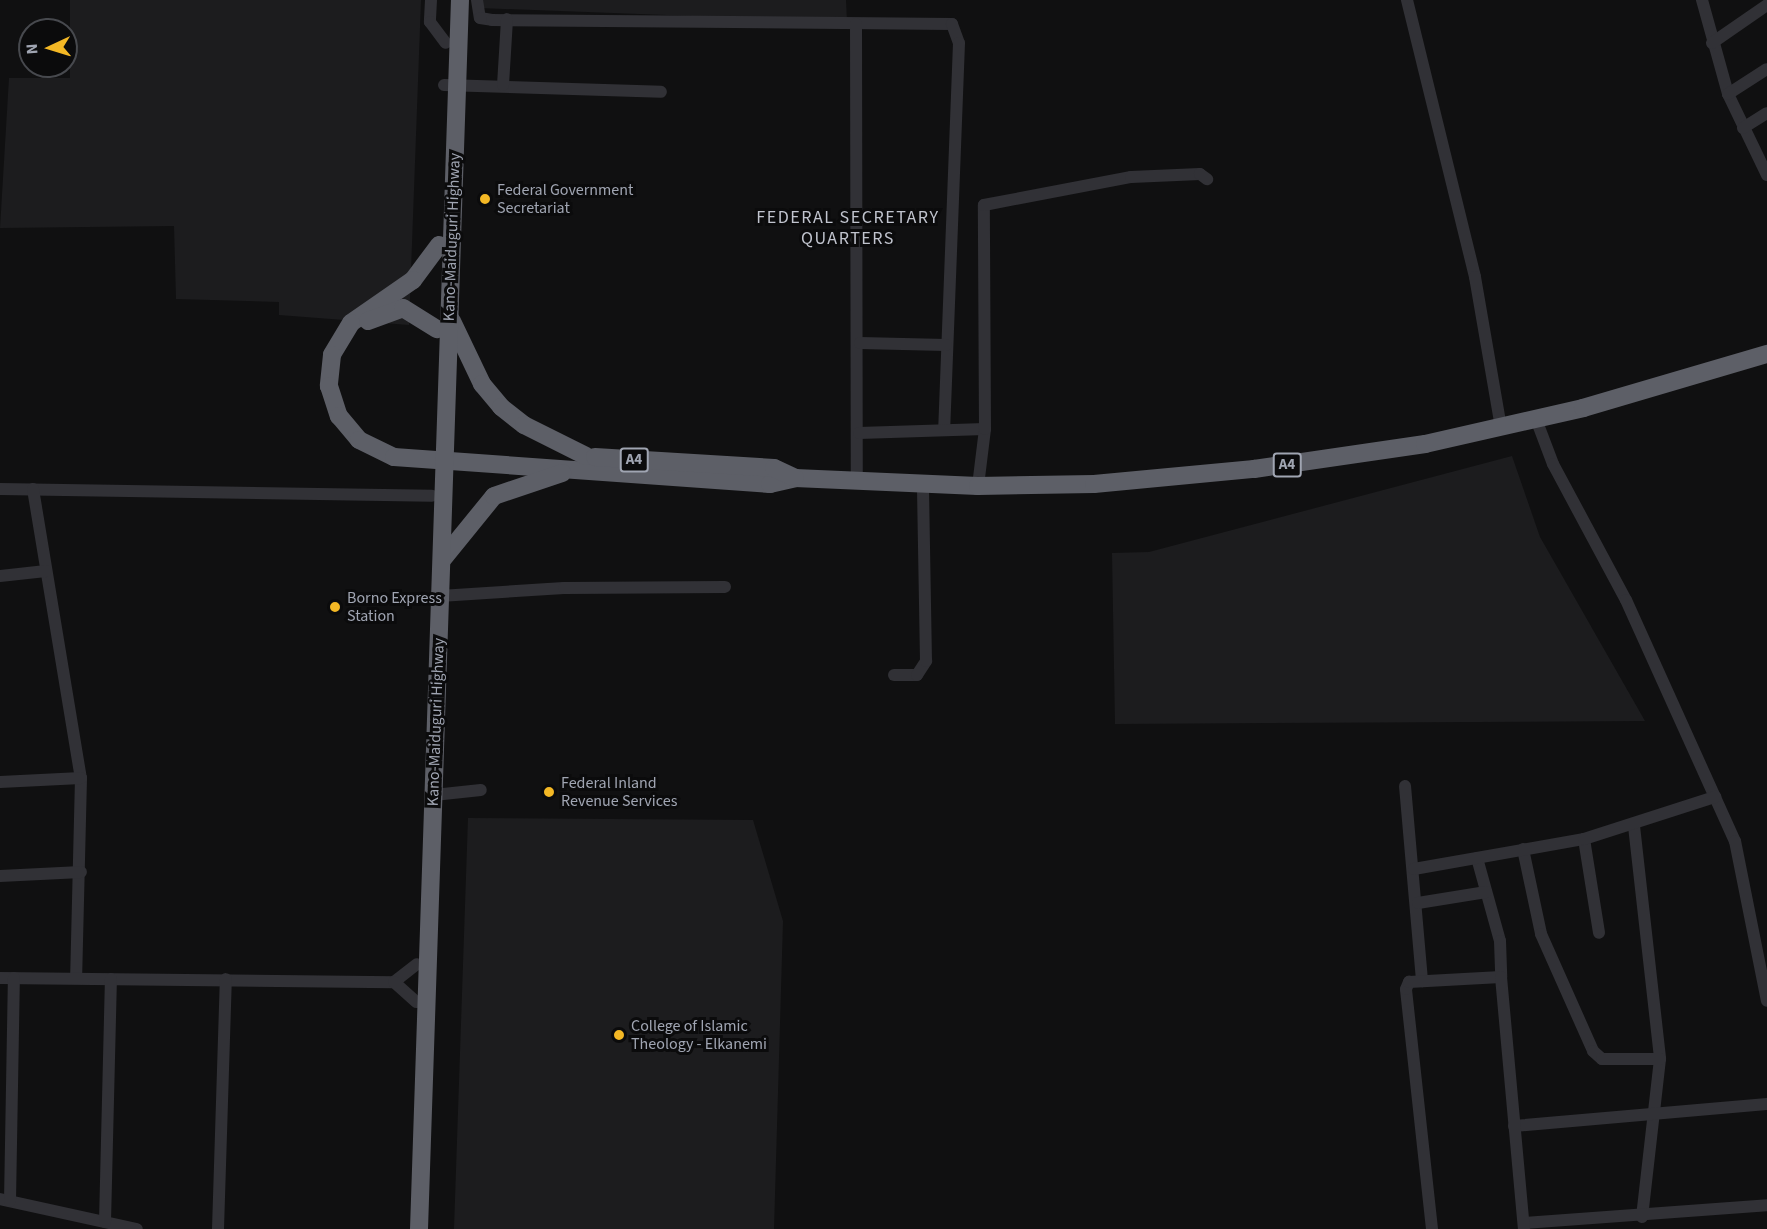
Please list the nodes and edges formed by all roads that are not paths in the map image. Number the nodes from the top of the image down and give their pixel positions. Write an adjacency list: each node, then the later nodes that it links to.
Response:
1 (431, 0): 10 (street)
2 (448, 0): 10 (highway, Kano-Maiduguri Highway)
3 (459, 0): 13 (highway, Kano-Maiduguri Highway)
4 (477, 0): 8 (street)
5 (1407, 0): 29 (street)
6 (1702, 0): 11 (street)
7 (1767, 6): 11 (street)
8 (507, 19): 9 (street); 14 (street)
9 (856, 24): 24 (street); 25 (street)
10 (446, 43): 13 (highway, Kano-Maiduguri Highway)
11 (1712, 43): 16 (street)
12 (1767, 69): 16 (street)
13 (451, 85): 14 (street); 21 (highway, Kano-Maiduguri Highway); 22 (highway, Kano-Maiduguri Highway)
14 (503, 85): 15 (street)
15 (661, 92)
16 (1728, 94): 18 (street)
17 (1767, 113): 18 (street)
18 (1743, 128): 19 (street)
19 (1767, 175)
20 (1207, 179): 30 (street)
21 (439, 245): 23 (highway, Kano-Maiduguri Highway); 32 (highway, A4)
22 (449, 315): 33 (highway); 40 (highway, Kano-Maiduguri Highway)
23 (437, 328): 32 (highway, A4); 39 (highway, Kano-Maiduguri Highway)
24 (860, 343): 25 (street); 31 (street)
25 (946, 345): 28 (street)
26 (1767, 354): 27 (highway, A4)
27 (1536, 419): 29 (highway, A4); 51 (street)
28 (944, 427): 30 (street); 31 (street)
29 (1501, 428): 36 (highway, A4)
30 (985, 429): 36 (street)
31 (859, 433): 34 (street)
32 (406, 453): 33 (highway, A4)
33 (587, 462): 34 (highway, A4); 40 (highway)
34 (857, 482): 35 (highway, A4)
35 (923, 484): 36 (highway, A4); 45 (street)
36 (978, 486)
37 (0, 489): 38 (street)
38 (33, 489): 39 (street); 41 (street)
39 (432, 496): 62 (highway, Kano-Maiduguri Highway)
40 (441, 562): 44 (highway, Kano-Maiduguri Highway)
41 (46, 571): 42 (street); 46 (street)
42 (0, 576)
43 (725, 587): 44 (street)
44 (440, 596): 50 (highway, Kano-Maiduguri Highway)
45 (894, 675)
46 (81, 778): 47 (street); 57 (street)
47 (0, 782)
48 (1405, 786): 56 (street)
49 (481, 790): 50 (street)
50 (434, 795): 87 (highway, Kano-Maiduguri Highway)
51 (1715, 797): 52 (street); 71 (street)
52 (1634, 826): 53 (street); 73 (street)
53 (1584, 839): 54 (street); 61 (street)
54 (1523, 849): 55 (street); 73 (street)
55 (1477, 858): 56 (street); 59 (street)
56 (1414, 869): 60 (street)
57 (81, 872): 58 (street); 66 (street)
58 (0, 876)
59 (1486, 892): 60 (street); 63 (street)
60 (1418, 903): 69 (street)
61 (1599, 933)
62 (417, 964): 70 (street); 72 (highway, Kano-Maiduguri Highway)
63 (1501, 977): 69 (street); 76 (street)
64 (0, 978): 65 (street)
65 (14, 978): 66 (street); 77 (street)
66 (76, 978): 67 (street)
67 (111, 979): 68 (street); 81 (street)
68 (226, 979): 70 (street); 85 (street)
69 (1422, 981): 88 (street)
70 (394, 982): 72 (street)
71 (1767, 1001)
72 (416, 1002): 86 (highway, Kano-Maiduguri Highway)
73 (1660, 1059): 75 (street)
74 (1767, 1104): 75 (street)
75 (1656, 1114): 76 (street); 80 (street)
76 (1514, 1126): 82 (street)
77 (5, 1200): 79 (street)
78 (1767, 1205): 80 (street)
79 (61, 1215): 81 (street); 83 (street)
80 (1642, 1217): 82 (street)
81 (105, 1222): 84 (street)
82 (1524, 1226)
83 (62, 1229)
84 (136, 1229)
85 (219, 1229)
86 (409, 1229)
87 (420, 1229)
88 (1432, 1229)

